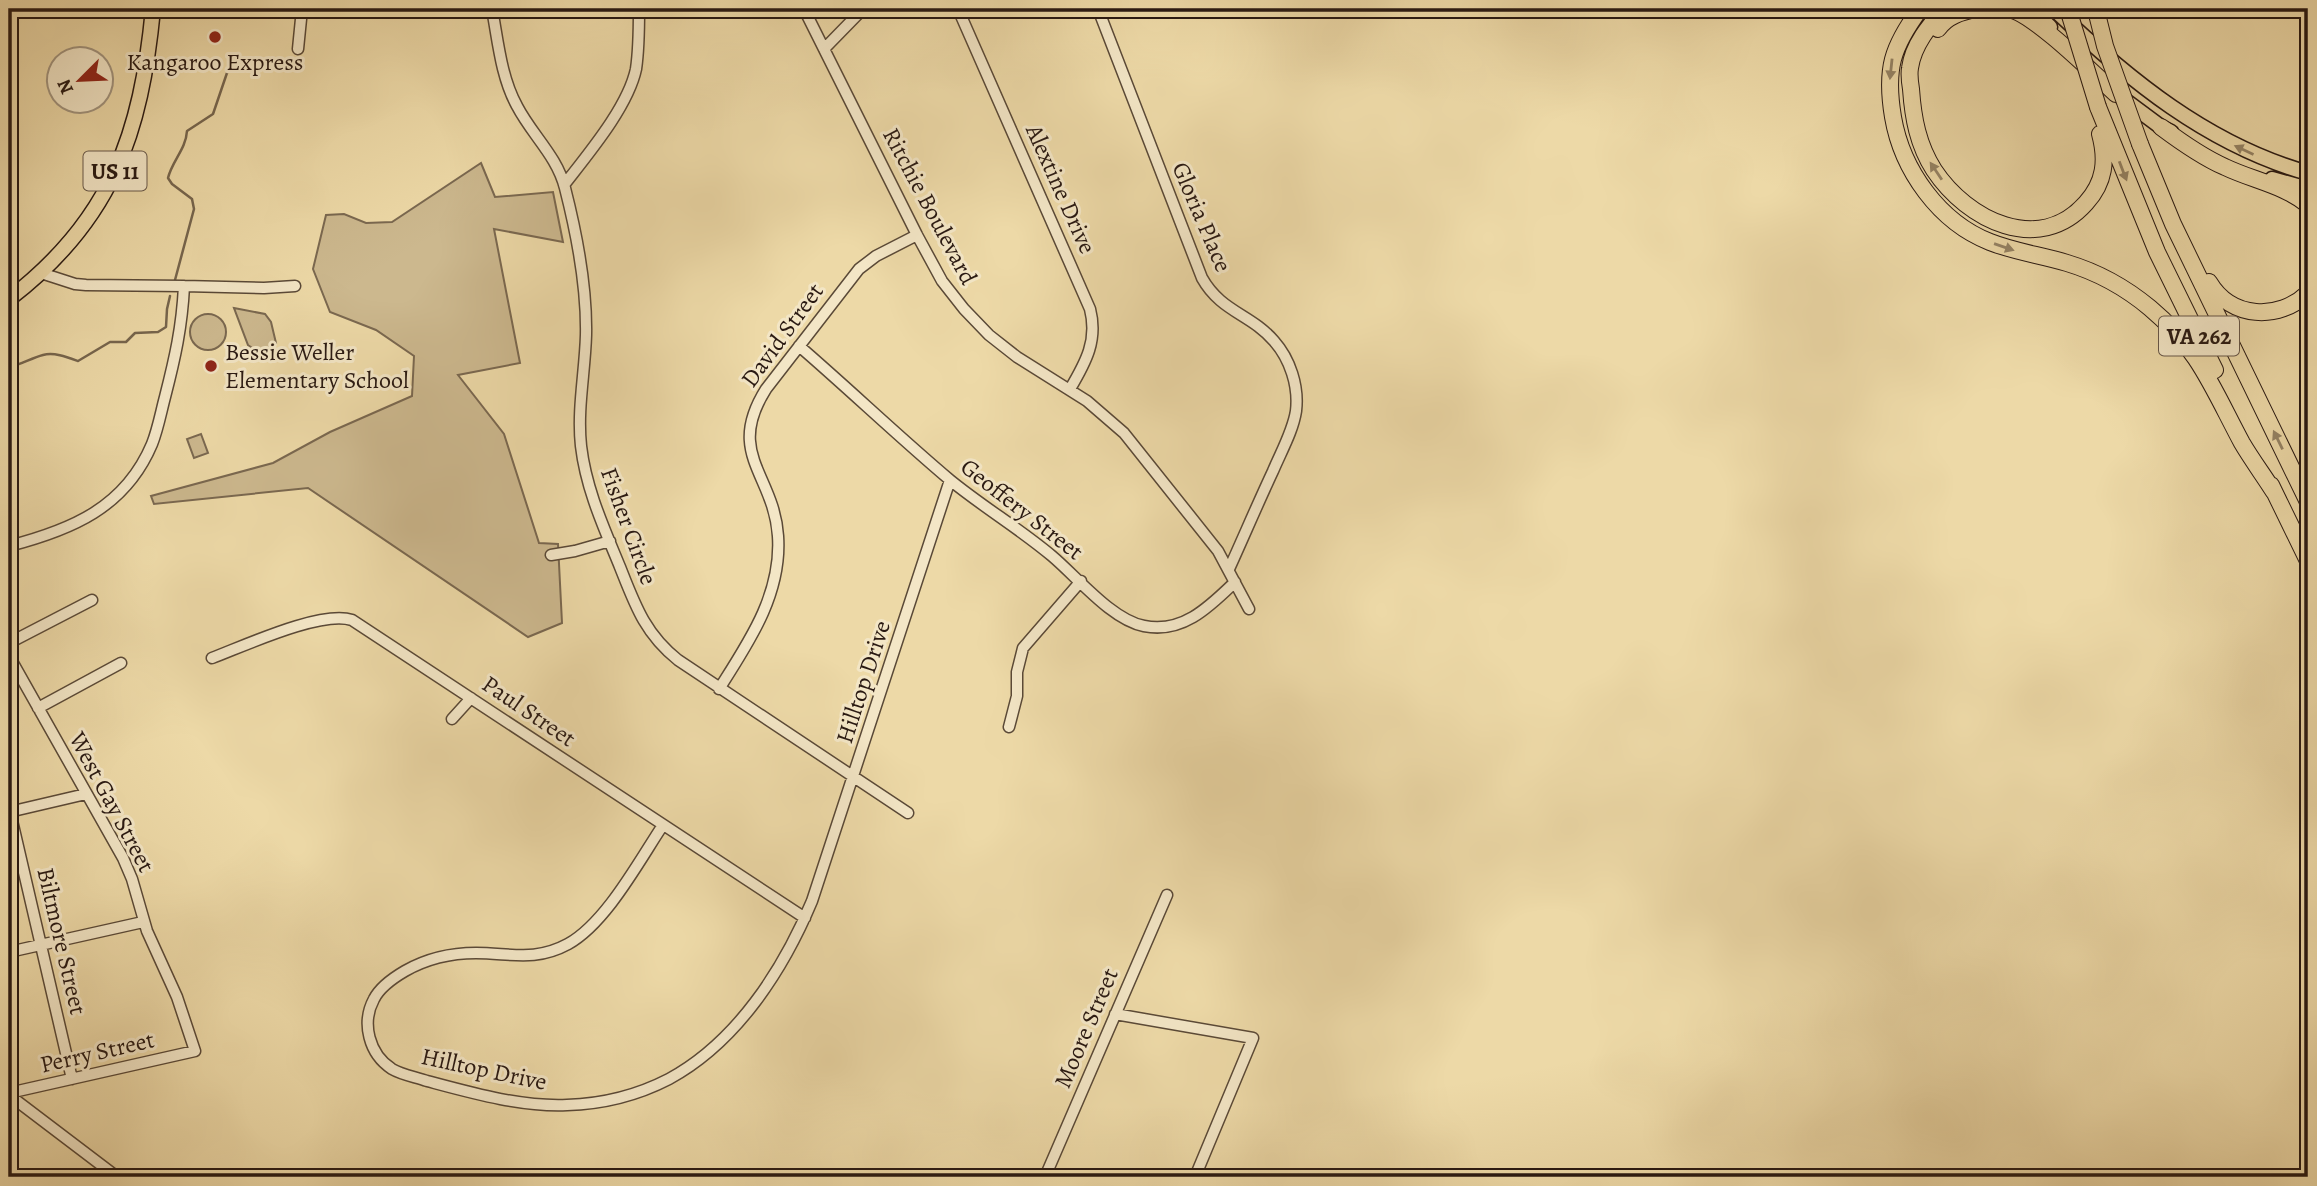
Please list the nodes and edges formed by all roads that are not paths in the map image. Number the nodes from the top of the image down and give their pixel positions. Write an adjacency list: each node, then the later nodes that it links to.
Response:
1 (153, 9): 29 (main road, US 11)
2 (302, 9): 17 (street)
3 (492, 9): 25 (street, Fisher Circle)
4 (639, 9): 25 (street)
5 (804, 9): 18 (street, Ritchie Boulevard)
6 (863, 9): 18 (street)
7 (958, 9): 35 (street, Alextine Drive)
8 (1098, 9): 43 (street, Gloria Place)
9 (1920, 9): 37 (highway, one-way to 37)
10 (1944, 9): 20 (highway)
11 (1976, 9): 20 (highway)
12 (2008, 9): 19 (highway)
13 (2031, 9): 19 (main road)
14 (2054, 9): 24 (main road, one-way to 14)
15 (2068, 9): 21 (highway, bridge)
16 (2096, 9): 23 (highway, VA 262, bridge)
17 (298, 49)
18 (824, 49): 28 (street, Ritchie Boulevard)
19 (2116, 94): 22 (main road)
20 (1912, 102): 21 (highway, one-way to 20)
21 (2094, 104): 37 (highway, VA 262, one-way to 37)
22 (2161, 127): 26 (main road); 27 (highway)
23 (2148, 165): 32 (highway); 38 (highway, VA 262, one-way to 23)
24 (2308, 173)
25 (564, 185): 39 (street, Fisher Circle)
26 (2308, 189)
27 (2308, 205)
28 (917, 235): 34 (street, David Street); 35 (street, Ritchie Boulevard)
29 (41, 273): 30 (street); 33 (main road, US 11)
30 (184, 286): 31 (street); 40 (street)
31 (295, 286)
32 (2308, 293)
33 (9, 299)
34 (799, 345): 36 (street, Geoffery Street); 52 (street, David Street)
35 (1070, 389): 43 (street, Ritchie Boulevard)
36 (950, 480): 44 (street, Geoffery Street); 57 (street, Hilltop Drive)
37 (2274, 492): 42 (highway, VA 262)
38 (2308, 502)
39 (610, 541): 41 (street); 52 (street, Fisher Circle)
40 (9, 546)
41 (551, 555)
42 (2308, 561)
43 (1229, 569): 45 (street, Ritchie Boulevard)
44 (1081, 581): 45 (street, Geoffery Street); 56 (street)
45 (1236, 582): 47 (street, Ritchie Boulevard)
46 (92, 600): 48 (street)
47 (1249, 609)
48 (9, 643)
49 (9, 656): 54 (street, West Gay Street)
50 (212, 658): 53 (street, Paul Street)
51 (121, 663): 54 (street)
52 (719, 689): 57 (street, Fisher Circle)
53 (471, 698): 55 (street); 61 (street, Paul Street)
54 (38, 708): 58 (street, West Gay Street)
55 (452, 719)
56 (1009, 727)
57 (854, 776): 60 (street, Fisher Circle); 63 (street, Hilltop Drive)
58 (86, 794): 59 (street); 64 (street, West Gay Street)
59 (9, 812): 65 (street, Biltmore Street)
60 (908, 813)
61 (663, 825): 63 (street, Paul Street); 63 (street, Hilltop Drive)
62 (1167, 895): 67 (street, Moore Street)
63 (805, 918)
64 (144, 922): 65 (street); 68 (street, West Gay Street)
65 (42, 945): 66 (street); 69 (street, Biltmore Street)
66 (9, 952)
67 (1115, 1014): 72 (street, Moore Street); 73 (street)
68 (195, 1051): 69 (street, Perry Street)
69 (72, 1079): 70 (street, Perry Street)
70 (9, 1094): 71 (street)
71 (117, 1177)
72 (1045, 1177)
73 (1195, 1177)

